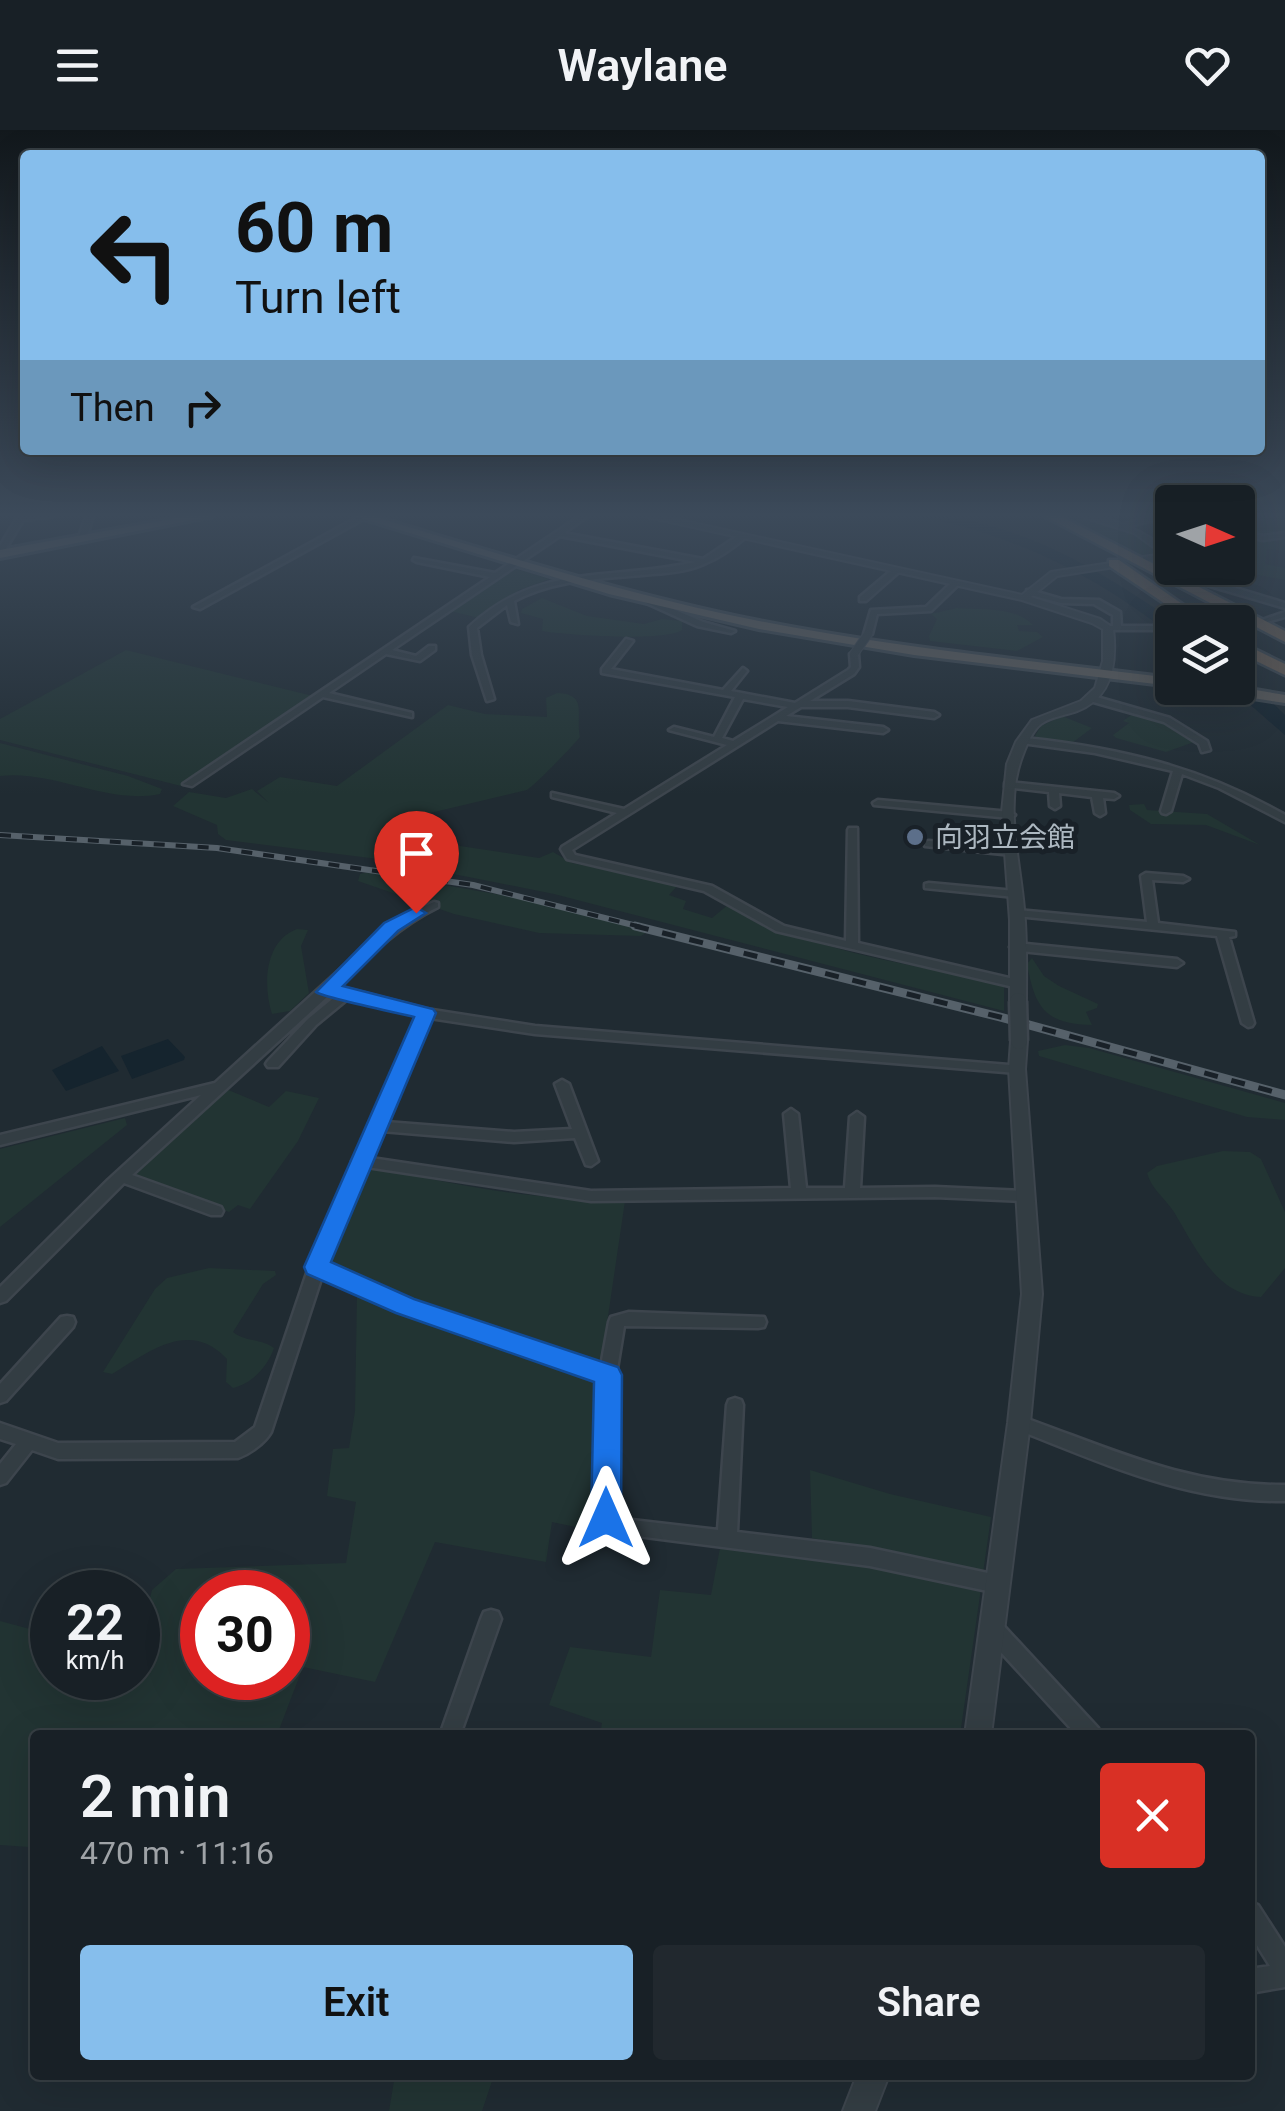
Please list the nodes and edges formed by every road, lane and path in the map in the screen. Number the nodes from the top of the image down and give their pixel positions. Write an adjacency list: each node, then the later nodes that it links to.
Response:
1 (450, 608): 20 (street)
2 (498, 608): 30 (street)
3 (512, 608): 12 (street)
4 (666, 608): 15 (street)
5 (689, 608): 25 (highway)
6 (929, 608): 32 (street, bridge)
7 (1063, 608): 13 (street)
8 (1108, 608): 13 (street)
9 (1228, 608): 17 (highway)
10 (1281, 608): 11 (street)
11 (1263, 621)
12 (515, 622)
13 (1112, 628): 14 (street); 25 (street)
14 (1155, 629)
15 (731, 631)
16 (1255, 637): 22 (highway)
17 (1285, 637)
18 (629, 642): 27 (street)
19 (432, 648): 20 (street)
20 (386, 652): 28 (street)
21 (1255, 655): 23 (highway)
22 (1285, 655)
23 (1285, 670)
24 (744, 671): 27 (street)
25 (1107, 674): 26 (highway); 31 (street)
26 (1155, 680)
27 (725, 693): 29 (street)
28 (322, 694): 34 (street); 44 (street)
29 (740, 696): 32 (street); 38 (street)
30 (490, 699)
31 (1093, 700): 39 (street); 41 (street)
32 (798, 705): 33 (street); 35 (street)
33 (934, 714)
34 (409, 715)
35 (776, 718): 37 (street); 40 (street)
36 (674, 730): 38 (street)
37 (883, 730)
38 (718, 738): 40 (street)
39 (1025, 740): 42 (street); 45 (street)
40 (734, 744): 54 (street)
41 (1205, 750)
42 (1178, 770): 53 (street); 57 (street)
43 (1075, 775): 47 (street)
44 (188, 784)
45 (1009, 785): 46 (street); 56 (street)
46 (1054, 790): 47 (street); 52 (street)
47 (1076, 792): 48 (street)
48 (1097, 794): 50 (street); 55 (street)
49 (556, 795): 54 (street)
50 (1114, 796)
51 (878, 803): 56 (street)
52 (1055, 806)
53 (1166, 811)
54 (625, 812): 69 (street)
55 (1100, 814)
56 (1010, 815): 60 (street)
57 (1285, 818)
58 (853, 830): 69 (street)
59 (929, 844): 60 (street)
60 (1012, 852): 63 (street)
61 (1184, 879): 66 (street)
62 (929, 886): 63 (street)
63 (1016, 894): 65 (street)
64 (434, 906): 71 (street)
65 (1017, 913): 66 (street); 68 (street)
66 (1154, 926): 67 (street)
67 (1226, 933): 75 (street)
68 (1016, 947): 70 (street); 72 (street)
69 (852, 948): 72 (street)
70 (1177, 964)
71 (326, 992): 73 (street); 79 (street)
72 (1018, 992): 77 (street, bridge)
73 (348, 993): 74 (street); 76 (street)
74 (426, 1013): 77 (street); 82 (street)
75 (1248, 1023)
76 (273, 1064)
77 (1017, 1069): 90 (street)
78 (562, 1084): 83 (street)
79 (217, 1087): 84 (street); 87 (street)
80 (791, 1114): 89 (street)
81 (857, 1117): 88 (street)
82 (375, 1126): 83 (street); 85 (street)
83 (579, 1133): 86 (street)
84 (0, 1140)
85 (359, 1161): 89 (street); 92 (street)
86 (592, 1161)
87 (123, 1177): 91 (street); 93 (street)
88 (852, 1193): 89 (street); 90 (street)
89 (799, 1194)
90 (1026, 1196): 99 (street)
91 (216, 1211)
92 (316, 1267): 96 (street); 101 (street)
93 (0, 1297)
94 (67, 1322): 97 (street)
95 (758, 1322): 96 (street)
96 (608, 1375): 104 (street)
97 (0, 1396)
98 (736, 1405): 104 (street)
99 (1019, 1423): 103 (street); 105 (street)
100 (0, 1431): 101 (street)
101 (29, 1440): 102 (street)
102 (0, 1477)
103 (1285, 1493)
104 (727, 1540): 105 (street)
105 (996, 1584): 107 (street)
106 (490, 1619): 108 (street)
107 (991, 1627): 109 (street); 110 (street)
108 (452, 1730)
109 (979, 1730)
110 (1086, 1730)
111 (1255, 1921): 112 (street)
112 (1285, 1972): 113 (street)
113 (1255, 1980)
114 (871, 2080): 115 (street)
115 (859, 2111)

